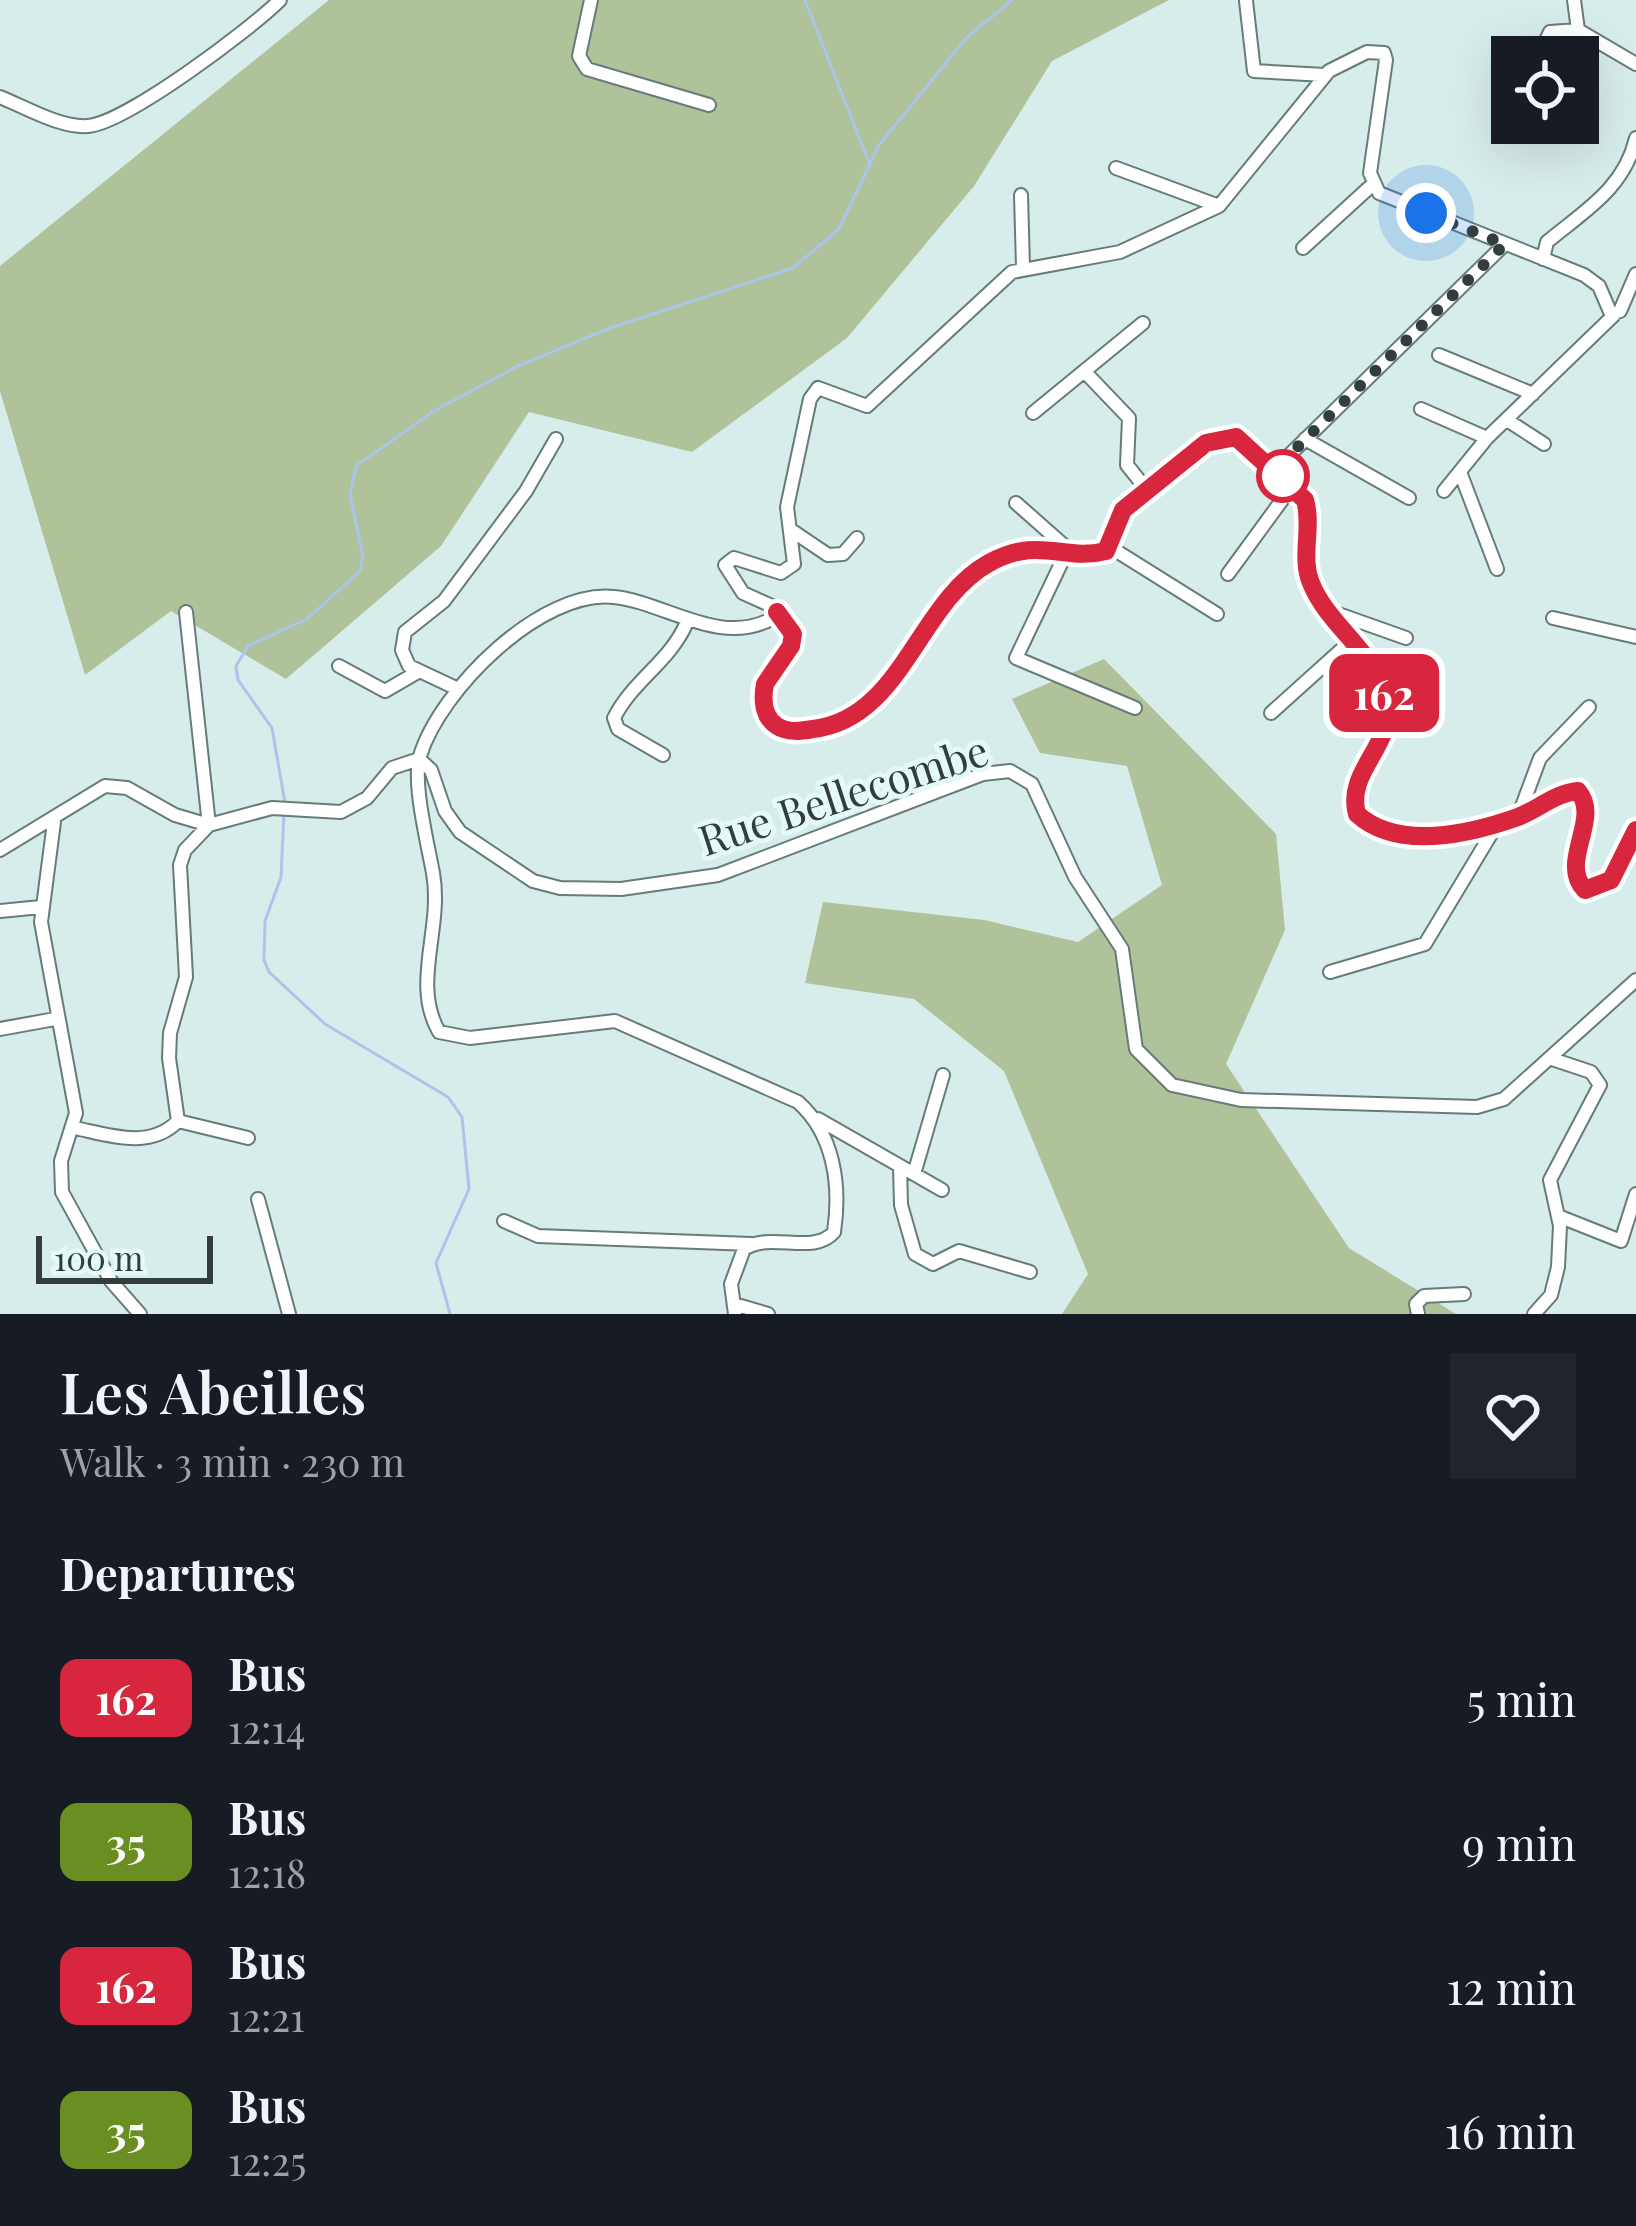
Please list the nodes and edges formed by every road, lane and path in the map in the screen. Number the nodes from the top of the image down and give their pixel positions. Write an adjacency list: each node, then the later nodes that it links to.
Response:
1 (280, 0): 9 (street)
2 (591, 0): 10 (street)
3 (1574, 0): 5 (street)
4 (1246, 2): 8 (street)
5 (1577, 30): 6 (street); 7 (street)
6 (1548, 36)
7 (1636, 64)
8 (1325, 75): 13 (street); 15 (street)
9 (0, 98)
10 (709, 105)
11 (1636, 138): 18 (street)
12 (1116, 168): 15 (street)
13 (1372, 185): 16 (street); 17 (street)
14 (1021, 195): 19 (street)
15 (1219, 206): 19 (street)
16 (1505, 244): 18 (street); 29 (street)
17 (1303, 248)
18 (1544, 259): 21 (street)
19 (1023, 267): 40 (street)
20 (1636, 274): 21 (street)
21 (1614, 315): 25 (street)
22 (1143, 323): 24 (street)
23 (1439, 355): 25 (street)
24 (1084, 371): 27 (street); 36 (street)
25 (1533, 394): 28 (street)
26 (1421, 409): 30 (street)
27 (1033, 413)
28 (1507, 420): 30 (street); 32 (street)
29 (1306, 439): 33 (street); 38 (street)
30 (1487, 439): 34 (street)
31 (556, 440): 56 (street)
32 (1544, 444)
33 (1275, 469): 35 (street); 36 (street)
34 (1460, 472): 37 (street); 44 (street)
35 (1292, 484): 45 (street); 46 (street)
36 (1147, 490): 42 (street)
37 (1444, 491)
38 (1409, 498)
39 (1016, 503): 43 (street)
40 (786, 520): 41 (street); 48 (street)
41 (857, 538)
42 (1109, 547): 43 (street); 49 (street)
43 (1068, 549): 48 (street); 59 (street)
44 (1497, 569)
45 (1228, 574)
46 (1326, 609): 53 (street); 54 (street)
47 (186, 612): 66 (street)
48 (777, 612): 51 (street)
49 (1217, 614)
50 (1553, 618): 52 (street)
51 (687, 622): 57 (street); 61 (street)
52 (1636, 637)
53 (1406, 638)
54 (1351, 641): 60 (street); 64 (street)
55 (339, 666): 56 (street)
56 (416, 673): 57 (street)
57 (458, 689): 62 (street)
58 (1589, 707): 63 (street)
59 (1135, 708)
60 (1271, 713)
61 (663, 755)
62 (418, 759): 66 (street); 75 (street, Rue Bellecombe); 77 (street)
63 (1518, 817): 64 (street); 67 (street)
64 (1499, 821): 71 (street)
65 (54, 822): 66 (street); 68 (street); 69 (street)
66 (208, 825): 78 (street)
67 (1636, 830)
68 (0, 850)
69 (40, 907): 70 (street); 73 (street)
70 (0, 911)
71 (1330, 972)
72 (1636, 980): 75 (street, Rue Bellecombe)
73 (55, 1019): 74 (street); 79 (street)
74 (0, 1029)
75 (1552, 1059): 85 (street)
76 (943, 1075): 81 (street)
77 (818, 1119): 81 (street); 87 (street)
78 (178, 1121): 79 (street); 80 (street)
79 (74, 1128): 91 (street)
80 (248, 1138)
81 (907, 1170): 82 (street); 88 (street)
82 (942, 1190)
83 (1636, 1194): 85 (street)
84 (258, 1199): 92 (street)
85 (1558, 1216): 95 (street)
86 (504, 1221): 87 (street)
87 (751, 1244): 90 (street)
88 (1030, 1272)
89 (1464, 1294): 94 (street)
90 (735, 1309): 93 (street)
91 (140, 1314)
92 (289, 1314)
93 (768, 1314)
94 (1418, 1314)
95 (1534, 1314)

